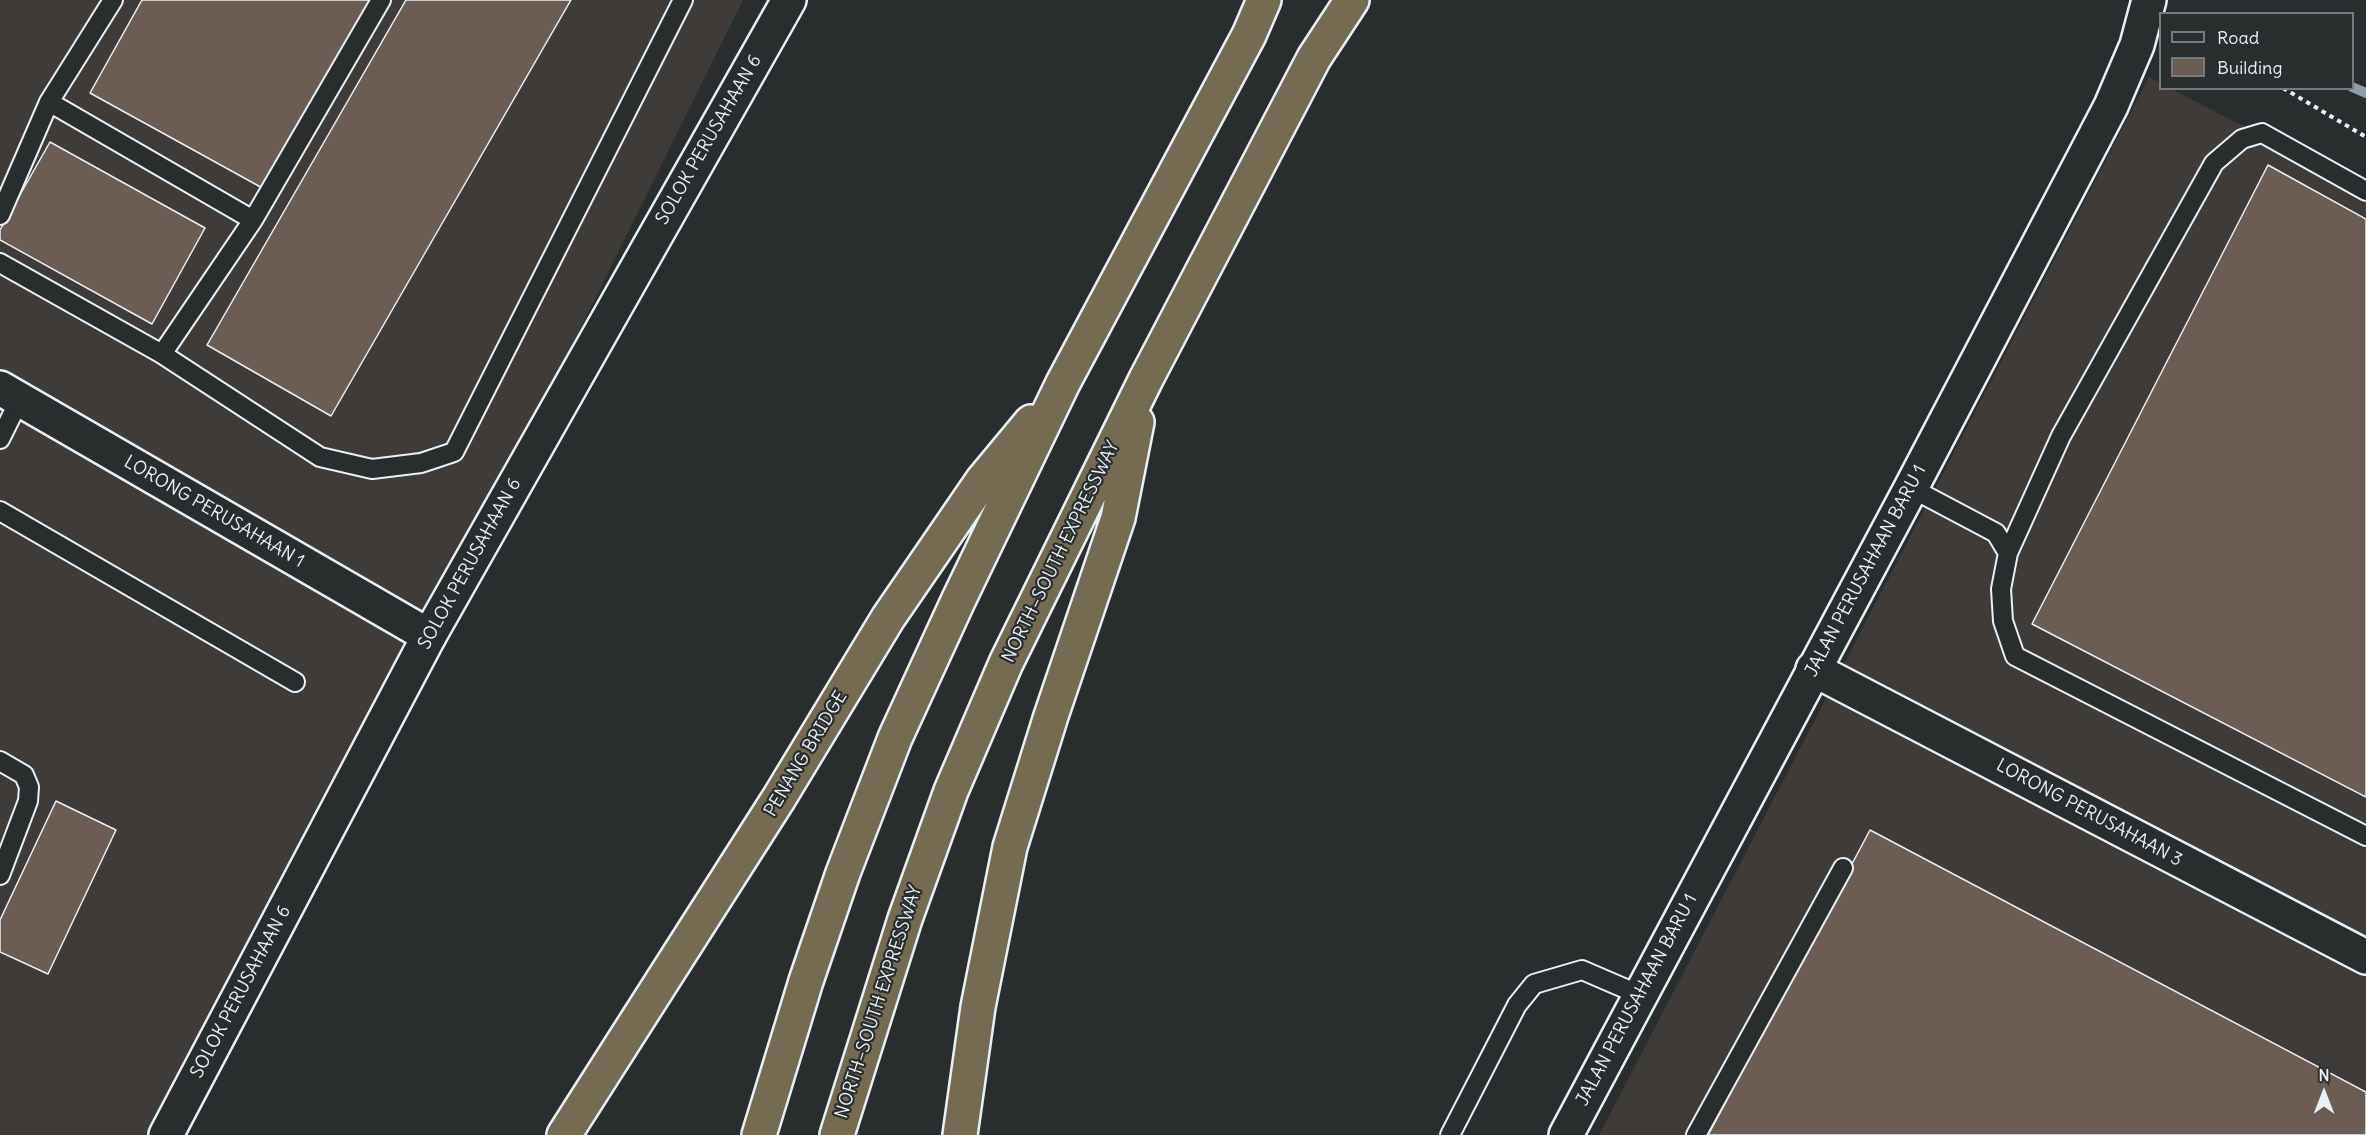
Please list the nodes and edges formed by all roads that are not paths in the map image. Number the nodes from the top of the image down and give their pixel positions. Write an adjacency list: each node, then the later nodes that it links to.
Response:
1 (113, 0): 8 (lane)
2 (381, 0): 11 (lane)
3 (683, 0): 13 (lane)
4 (789, 0): 21 (street, SOLOK PERUSAHAAN 6)
5 (1264, 0): 15 (highway)
6 (1352, 0): 14 (highway, NORTH–SOUTH EXPRESSWAY)
7 (2149, 0): 18 (street, JALAN PERUSAHAAN BARU 1)
8 (49, 102): 10 (lane); 11 (lane)
9 (2366, 191): 20 (lane)
10 (0, 215)
11 (253, 220): 13 (lane)
12 (0, 263): 13 (lane)
13 (162, 354)
14 (1146, 379): 33 (highway, NORTH–SOUTH EXPRESSWAY); 34 (highway)
15 (1063, 384): 31 (highway, PENANG BRIDGE); 32 (highway)
16 (10, 393): 17 (lane); 21 (street, LORONG PERUSAHAAN 1)
17 (0, 439)
18 (1911, 488): 20 (lane); 22 (street, JALAN PERUSAHAAN BARU 1)
19 (0, 511): 23 (lane)
20 (2008, 553): 25 (lane)
21 (429, 636): 30 (street, SOLOK PERUSAHAAN 6)
22 (1813, 669): 28 (street, LORONG PERUSAHAAN 3); 29 (street, JALAN PERUSAHAAN BARU 1)
23 (295, 682)
24 (0, 761): 27 (lane)
25 (2366, 836)
26 (1843, 868): 37 (lane)
27 (0, 875)
28 (2366, 957)
29 (1640, 995): 35 (lane); 36 (street, JALAN PERUSAHAAN BARU 1)
30 (166, 1135)
31 (564, 1135)
32 (759, 1135)
33 (837, 1135)
34 (960, 1135)
35 (1450, 1135)
36 (1566, 1135)
37 (1696, 1135)

